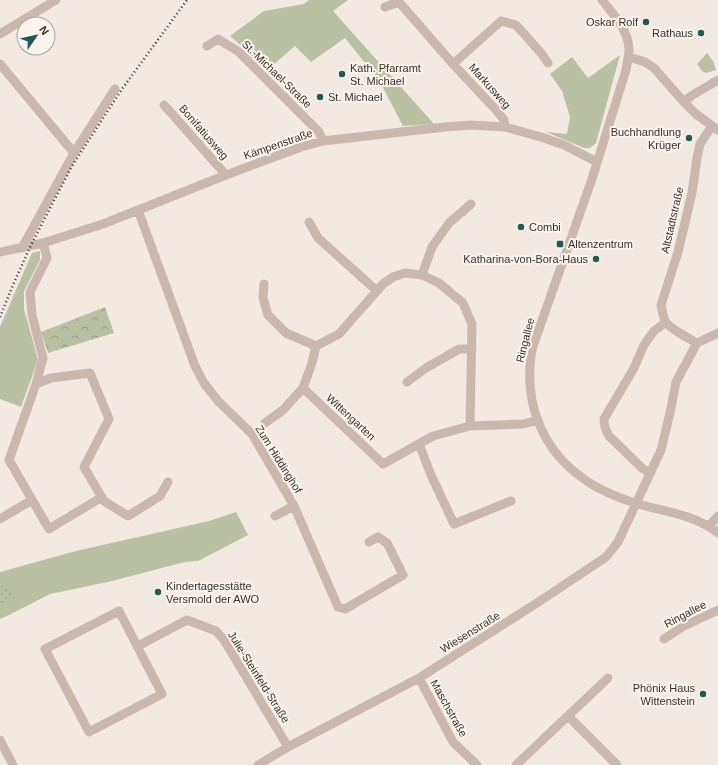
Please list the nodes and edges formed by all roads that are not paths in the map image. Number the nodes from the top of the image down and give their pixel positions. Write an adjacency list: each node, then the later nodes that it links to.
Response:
1 (56, 0): 5 (street)
2 (400, 1): 4 (street, Markusweg); 10 (street, Markusweg)
3 (607, 2): 7 (street)
4 (385, 8)
5 (0, 34)
6 (206, 46): 17 (street, St.-Michael-Straße)
7 (629, 57): 13 (street); 19 (street, Ringallee)
8 (548, 63): 10 (street, Markusweg)
9 (0, 64): 18 (street)
10 (453, 64): 15 (street, Markusweg)
11 (718, 80): 13 (street)
12 (115, 89): 18 (street)
13 (684, 102): 16 (street)
14 (164, 105): 20 (street, Bonifatiusweg)
15 (504, 127): 17 (street, Kämpenstraße); 19 (street, Kämpenstraße)
16 (715, 128): 30 (street, Altstadtstraße)
17 (323, 141): 20 (street, Kämpenstraße)
18 (74, 153): 25 (street)
19 (597, 162): 40 (street, Ringallee)
20 (226, 175): 22 (street, Kämpenstraße)
21 (471, 204): 27 (street)
22 (138, 210): 24 (street, Kämpenstraße); 50 (street, Zum Hiddinghof)
23 (309, 222): 29 (street)
24 (44, 243): 25 (street, Kämpenstraße); 35 (street)
25 (22, 248): 26 (street, Kämpenstraße)
26 (0, 252)
27 (422, 276): 29 (street); 34 (street)
28 (264, 284): 33 (street)
29 (377, 291): 33 (street)
30 (666, 322): 32 (street); 44 (street)
31 (718, 333): 32 (street)
32 (697, 343): 44 (street, Wiesenstraße)
33 (316, 346): 39 (street)
34 (472, 349): 37 (street); 42 (street)
35 (43, 358): 36 (street); 38 (street)
36 (51, 378): 38 (street); 46 (street)
37 (407, 382)
38 (36, 384): 47 (street)
39 (303, 388): 41 (street); 43 (street, Wittengarten)
40 (538, 420): 42 (street); 49 (street, Ringallee)
41 (265, 423)
42 (470, 426): 43 (street)
43 (419, 444): 48 (street)
44 (650, 473): 49 (street, Wiesenstraße)
45 (168, 482): 46 (street)
46 (102, 497): 47 (street)
47 (32, 500): 53 (street)
48 (511, 501)
49 (636, 504): 54 (street, Ringallee); 60 (street, Wiesenstraße)
50 (294, 506): 51 (street); 56 (street, Zum Hiddinghof)
51 (275, 516)
52 (718, 516): 54 (street)
53 (0, 519)
54 (710, 526): 55 (street, Ringallee)
55 (718, 532)
56 (369, 542)
57 (718, 610): 58 (street, Ringallee)
58 (664, 639)
59 (138, 646): 59 (street); 64 (street, Julie-Steinfeld-Straße)
60 (419, 678): 64 (street, Wiesenstraße); 67 (street, Maschstraße)
61 (608, 678): 62 (street)
62 (568, 716): 68 (street); 69 (street)
63 (0, 740): 66 (street)
64 (288, 747): 65 (street, Wiesenstraße)
65 (260, 764)
66 (14, 765)
67 (477, 765)
68 (516, 765)
69 (617, 765)

